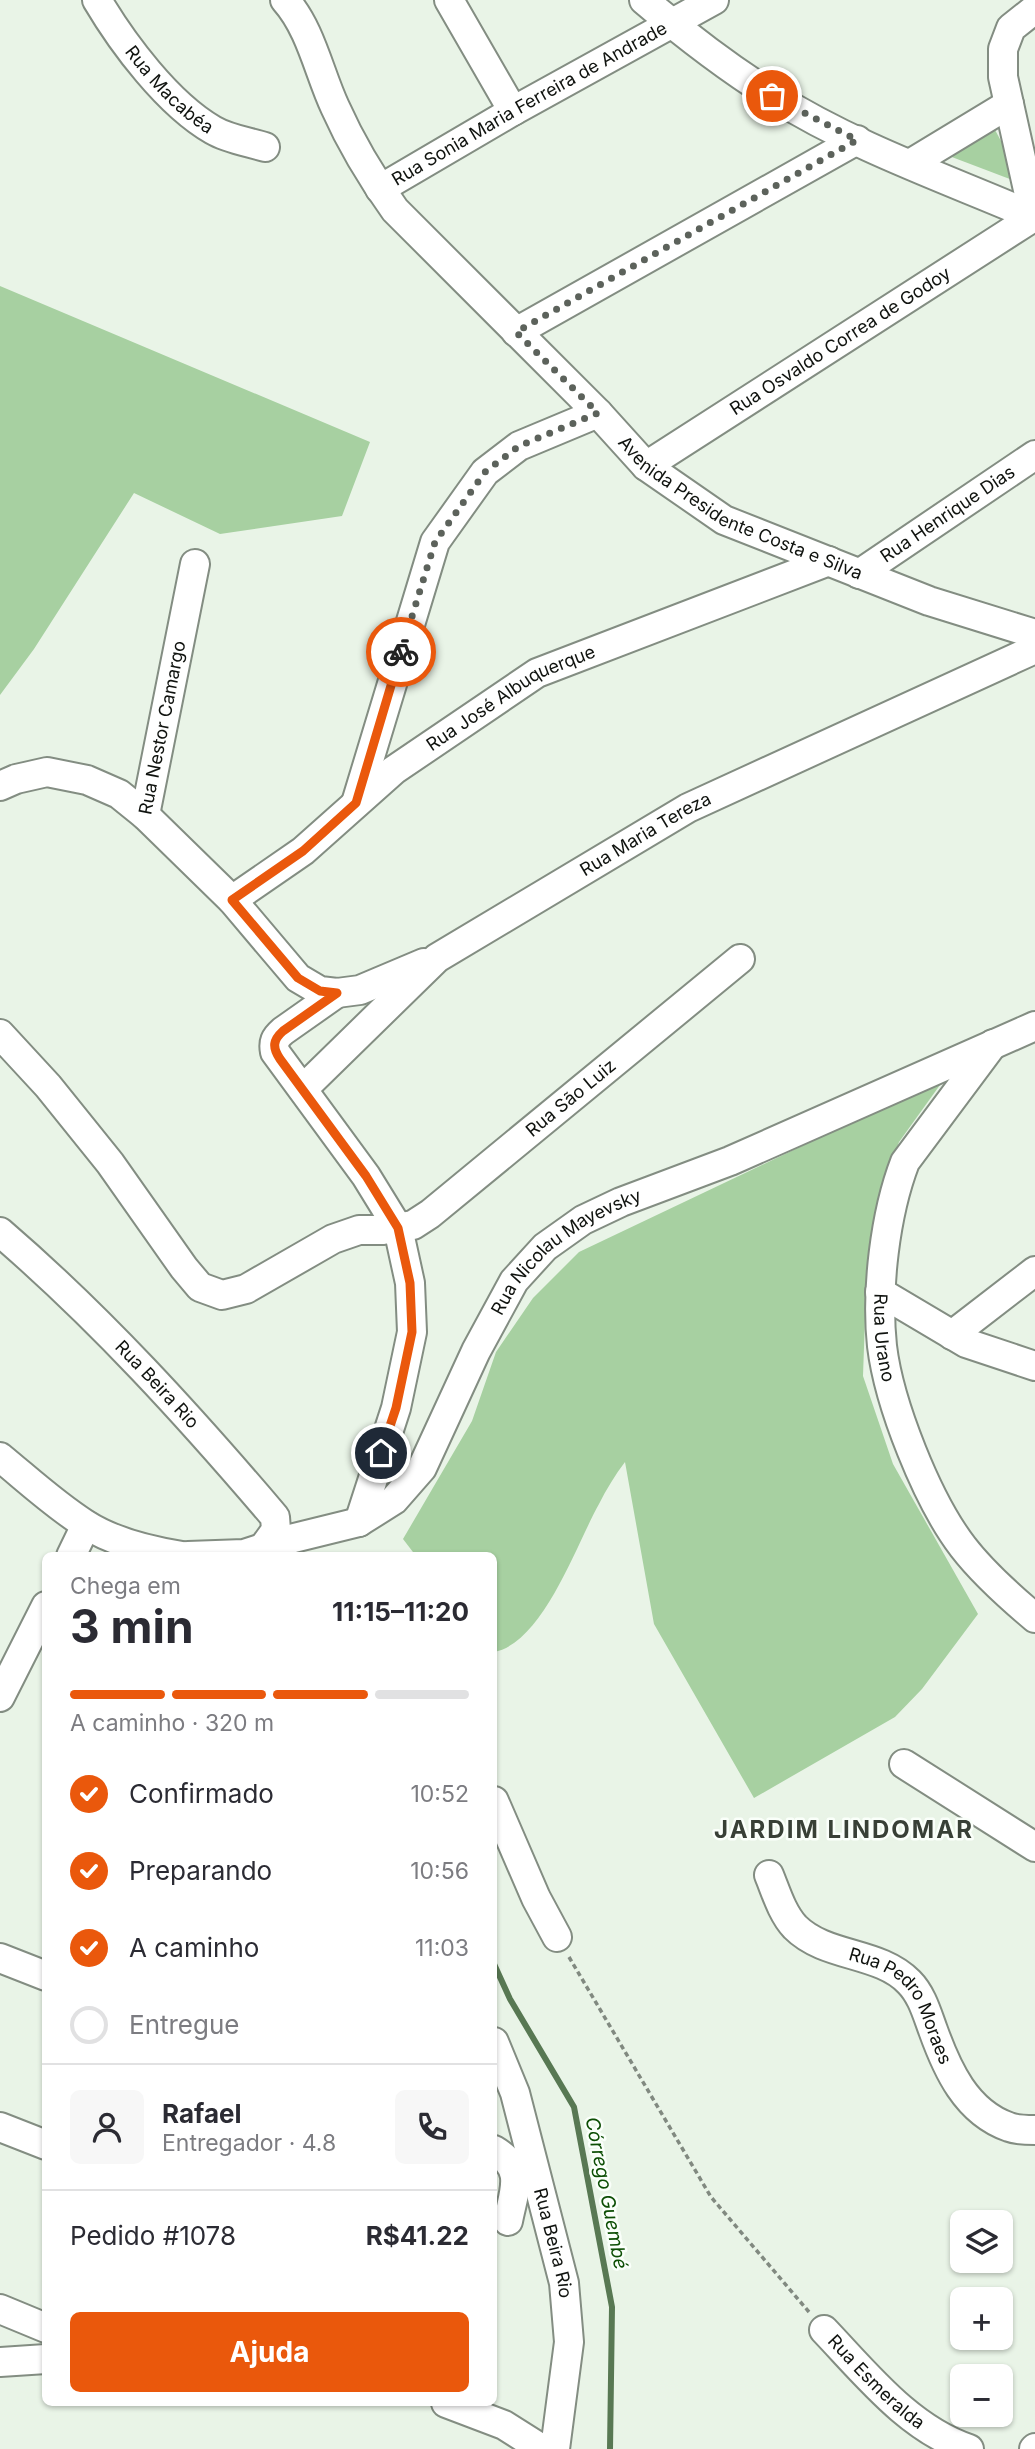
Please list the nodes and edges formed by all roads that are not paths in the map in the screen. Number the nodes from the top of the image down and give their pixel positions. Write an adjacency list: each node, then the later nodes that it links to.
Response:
1 (97, 0): 11 (street, Rua Macabéa)
2 (285, 0): 13 (street, Avenida Presidente Costa e Silva)
3 (449, 0): 9 (street)
4 (644, 0): 7 (street)
5 (714, 0): 7 (street, Rua Sonia Maria Ferreira de Andrade)
6 (1035, 9): 8 (street)
7 (672, 23): 9 (street, Rua Sonia Maria Ferreira de Andrade); 10 (street)
8 (1009, 104): 12 (street); 14 (street)
9 (513, 111): 13 (street, Rua Sonia Maria Ferreira de Andrade)
10 (857, 140): 12 (street); 15 (street)
11 (265, 147)
12 (910, 164): 14 (street)
13 (380, 189): 15 (street, Avenida Presidente Costa e Silva)
14 (1035, 217): 18 (street, Rua Osvaldo Correa de Godoy)
15 (516, 332): 16 (street, Avenida Presidente Costa e Silva)
16 (598, 413): 18 (street, Avenida Presidente Costa e Silva); 25 (street)
17 (1035, 455): 21 (street, Rua Henrique Dias)
18 (646, 466): 19 (street, Avenida Presidente Costa e Silva)
19 (829, 561): 21 (street, Avenida Presidente Costa e Silva); 25 (street, Rua José Albuquerque)
20 (195, 564): 26 (street, Rua Nestor Camargo)
21 (859, 574): 22 (street, Avenida Presidente Costa e Silva)
22 (1035, 634)
23 (1035, 649): 28 (street, Rua Maria Tereza)
24 (0, 786): 26 (street)
25 (356, 803): 27 (street, Rua José Albuquerque)
26 (145, 816): 27 (street, Rua Nestor Camargo)
27 (232, 900): 30 (street, Rua Nestor Camargo)
28 (437, 958): 30 (street); 34 (street, Rua Maria Tereza)
29 (740, 959): 35 (street, Rua São Luiz)
30 (337, 993): 34 (street)
31 (1035, 1026): 33 (street, Rua Nicolau Mayevsky)
32 (0, 1034): 35 (street)
33 (995, 1042): 38 (street, Rua Urano); 42 (street, Rua Nicolau Mayevsky)
34 (303, 1089): 35 (street)
35 (398, 1228): 42 (street)
36 (0, 1232): 47 (street, Rua Beira Rio)
37 (1035, 1270): 39 (street)
38 (880, 1292): 39 (street); 49 (street, Rua Urano)
39 (952, 1335): 40 (street)
40 (1035, 1366)
41 (0, 1457): 43 (street)
42 (359, 1522): 44 (street, Rua Nicolau Mayevsky)
43 (86, 1525): 45 (street); 46 (street)
44 (300, 1547): 47 (street, Rua Nicolau Mayevsky)
45 (73, 1552)
46 (159, 1552)
47 (262, 1552)
48 (42, 1614): 50 (street)
49 (1035, 1618)
50 (0, 1697)
51 (904, 1764): 53 (street)
52 (497, 1802): 55 (street)
53 (1035, 1847)
54 (769, 1875): 60 (street, Rua Pedro Moraes)
55 (557, 1937)
56 (0, 1958): 57 (street)
57 (42, 1974)
58 (497, 2049): 71 (street, Rua Beira Rio)
59 (0, 2127): 61 (street)
60 (1035, 2130)
61 (42, 2143)
62 (497, 2152): 63 (street)
63 (508, 2221)
64 (0, 2309): 65 (street)
65 (42, 2326)
66 (824, 2330): 72 (street, Rua Esmeralda)
67 (42, 2359): 68 (street)
68 (0, 2361)
69 (454, 2406): 70 (street)
70 (541, 2449)
71 (555, 2449)
72 (970, 2449)

